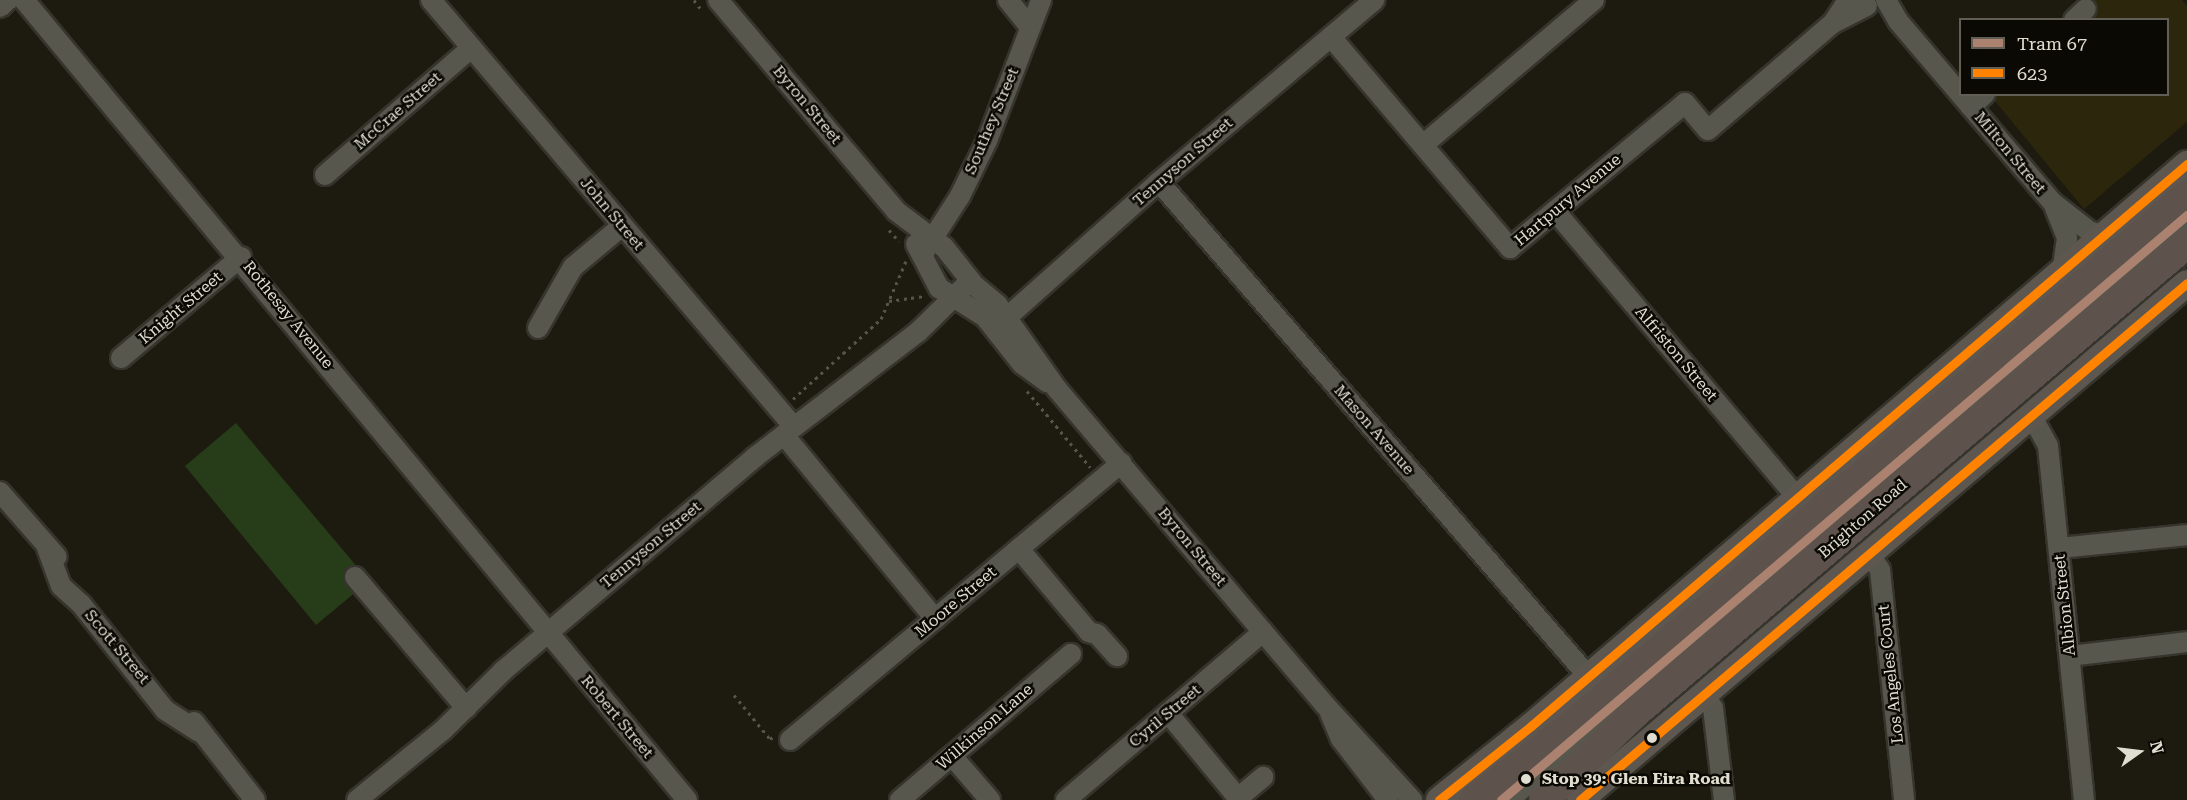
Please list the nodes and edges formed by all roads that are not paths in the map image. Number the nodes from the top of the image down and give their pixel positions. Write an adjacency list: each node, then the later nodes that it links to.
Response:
1 (8, 0): 11 (street)
2 (24, 0): 31 (street, Rothesay Avenue)
3 (430, 0): 15 (street, John Street)
4 (1008, 0): 13 (street)
5 (1041, 0): 13 (street, Southey Street)
6 (1374, 0): 14 (street, Tennyson Street)
7 (1594, 0): 18 (street)
8 (1848, 0): 12 (street, Hartpury Avenue)
9 (1871, 2): 12 (street, Hartpury Avenue); 16 (street, Milton Street)
10 (710, 4): 25 (street, Byron Street)
11 (0, 7)
12 (1833, 23): 24 (street, Hartpury Avenue)
13 (1030, 27): 29 (street, Southey Street)
14 (1331, 37): 18 (street, Hartpury Avenue); 21 (street, Tennyson Street)
15 (471, 48): 20 (street, McCrae Street); 27 (street, John Street)
16 (1959, 82)
17 (1978, 101): 23 (street, Milton Street)
18 (1423, 145): 24 (street, Hartpury Avenue)
19 (2187, 164): 28 (main road)
20 (326, 175)
21 (1159, 182): 38 (street, Tennyson Street); 64 (street, Mason Avenue)
22 (2187, 195): 26 (highway, Brighton Road)
23 (2053, 203): 28 (street, Milton Street); 34 (street, Milton Street)
24 (1555, 211): 47 (street, Alfriston Street)
25 (890, 218): 29 (street, Byron Street); 32 (street, Byron Street)
26 (2181, 222): 33 (highway, Brighton Road); 45 (street)
27 (622, 226): 39 (street); 42 (street, John Street)
28 (2105, 236): 34 (main road)
29 (932, 238): 32 (street, Southey Street); 35 (street, Byron Street)
30 (2187, 243): 45 (highway, Brighton Road)
31 (241, 257): 40 (street, Knight Street); 57 (street, Rothesay Avenue)
32 (914, 258): 37 (street, Byron Street)
33 (2100, 274): 34 (main road); 45 (highway, Brighton Road)
34 (2054, 280): 43 (main road)
35 (970, 281): 37 (street, Tennyson Street); 38 (street, Byron Street)
36 (2187, 283): 41 (main road, Brighton Road)
37 (950, 296): 38 (street, Byron Street); 42 (street, Tennyson Street)
38 (1001, 323): 44 (street, Byron Street)
39 (538, 328)
40 (121, 358)
41 (2031, 415): 50 (street, Albion Street); 52 (main road, Brighton Road)
42 (789, 431): 55 (street, John Street); 57 (street, Tennyson Street)
43 (1877, 431): 45 (main road); 47 (main road)
44 (1121, 463): 51 (street, Moore Street); 56 (street, Byron Street)
45 (1877, 486): 49 (highway, Brighton Road); 49 (highway, Brighton Road)
46 (0, 492): 72 (street, Scott Street)
47 (1797, 497): 64 (main road)
48 (2187, 536): 50 (street)
49 (1813, 541): 54 (main road); 63 (highway, Brighton Road); 81 (highway, Brighton Road); 82 (street)
50 (2060, 548): 62 (street, Albion Street)
51 (1019, 549): 55 (street, Moore Street); 60 (street)
52 (1868, 552): 54 (main road, Brighton Road); 86 (street, Los Angeles Court)
53 (355, 577): 67 (street)
54 (1812, 600): 61 (main road, Brighton Road)
55 (935, 619): 69 (street, Moore Street)
56 (1263, 632): 66 (street, Byron Street); 68 (street, Cyril Street)
57 (547, 633): 67 (street, Tennyson Street); 74 (street, Robert Street)
58 (2187, 642): 62 (street)
59 (1071, 654): 70 (street, Wilkinson Lane)
60 (1117, 656)
61 (1747, 656): 63 (main road); 65 (main road, Brighton Road)
62 (2070, 656): 87 (street, Albion Street)
63 (1691, 666): 83 (highway, Brighton Road)
64 (1589, 676): 80 (main road)
65 (1702, 694): 84 (main road, Brighton Road); 85 (street)
66 (1325, 705): 78 (street, Byron Street); 79 (street, Byron Street)
67 (466, 708): 73 (street, Tennyson Street)
68 (1168, 713): 71 (street); 77 (street, Cyril Street)
69 (790, 740)
70 (952, 756): 75 (street, Wilkinson Lane); 76 (street)
71 (1263, 777)
72 (255, 800)
73 (357, 800)
74 (687, 800)
75 (900, 800)
76 (990, 800)
77 (1066, 800)
78 (1388, 800)
79 (1412, 800)
80 (1439, 800)
81 (1474, 800)
82 (1509, 800)
83 (1544, 800)
84 (1580, 800)
85 (1724, 800)
86 (1904, 800)
87 (2084, 800)

